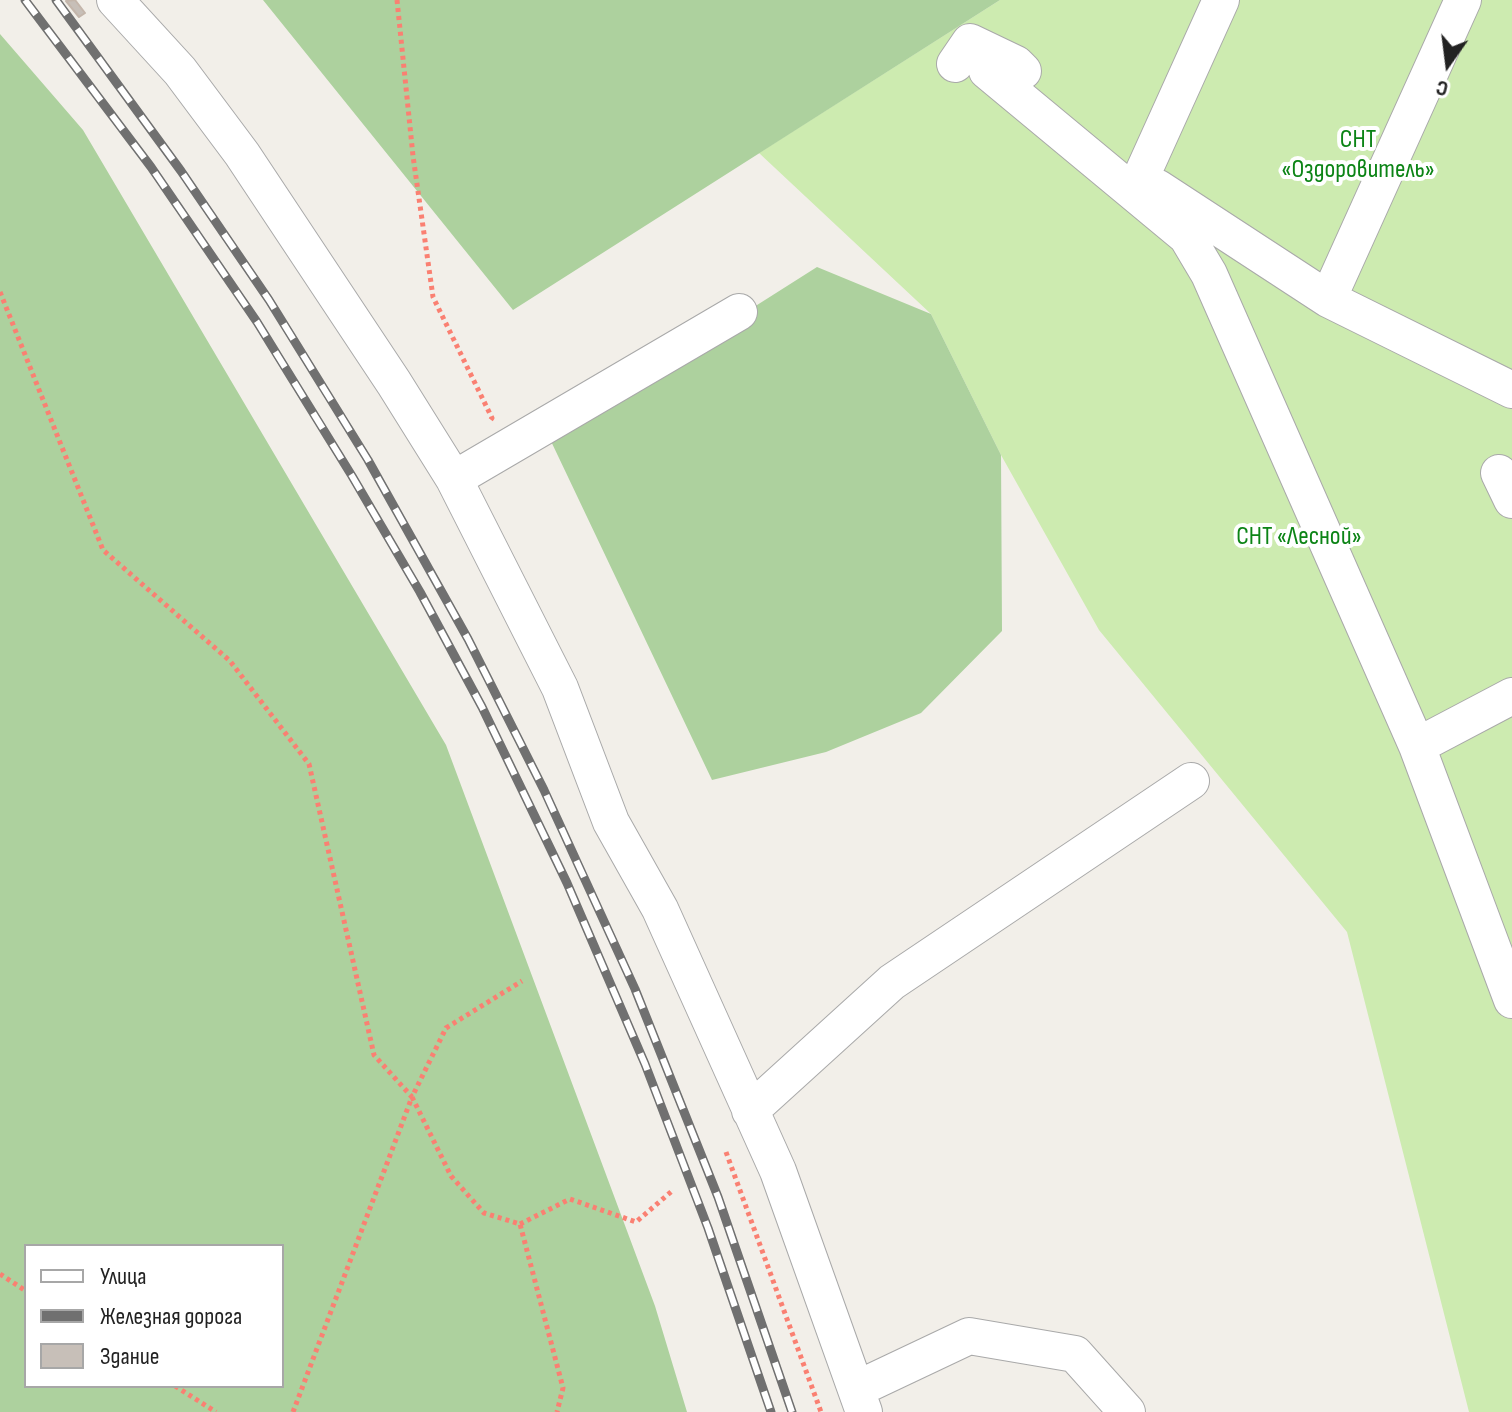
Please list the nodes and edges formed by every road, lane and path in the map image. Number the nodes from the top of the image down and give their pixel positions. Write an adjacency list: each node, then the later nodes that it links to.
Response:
1 (115, 0): 11 (street)
2 (397, 0): 10 (path)
3 (1221, 0): 5 (street)
4 (1463, 0): 7 (street)
5 (1141, 177): 7 (street); 13 (street)
6 (0, 292): 17 (path)
7 (1328, 299): 9 (street)
8 (739, 312): 11 (street)
9 (1512, 390)
10 (485, 430)
11 (454, 479): 18 (street)
12 (1512, 696): 13 (street)
13 (1417, 746): 16 (street)
14 (1191, 781): 18 (street)
15 (522, 981): 17 (path)
16 (1512, 1000)
17 (412, 1097): 21 (path); 27 (path)
18 (750, 1111): 25 (street)
19 (726, 1152): 29 (path)
20 (672, 1191): 21 (path)
21 (520, 1224): 28 (path)
22 (0, 1274): 23 (path)
23 (24, 1290)
24 (178, 1388): 26 (path)
25 (861, 1400): 30 (street)
26 (216, 1412)
27 (293, 1412)
28 (557, 1412)
29 (821, 1412)
30 (1127, 1412)

